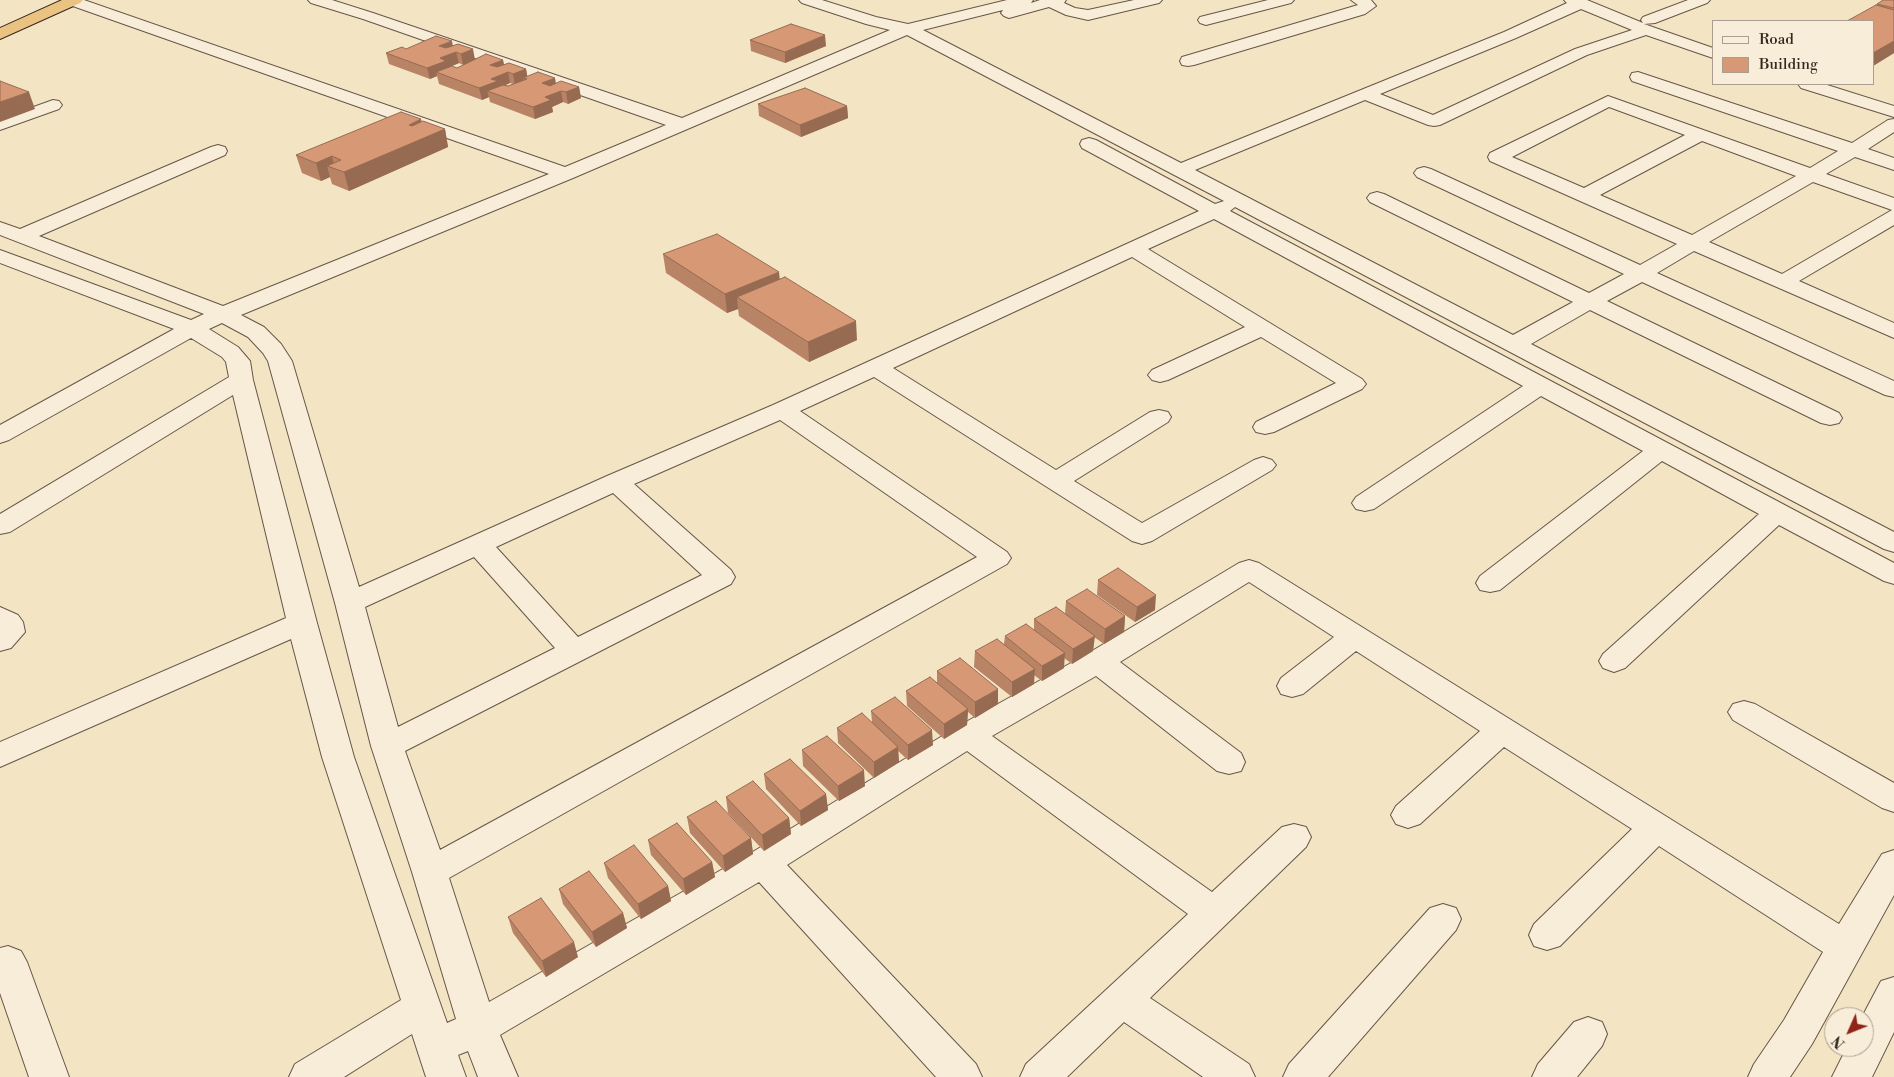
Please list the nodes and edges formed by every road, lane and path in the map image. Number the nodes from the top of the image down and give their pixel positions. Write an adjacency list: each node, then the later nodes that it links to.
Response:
1 (39, 0): 13 (highway)
2 (316, 0): 29 (street)
3 (807, 0): 17 (street)
4 (1025, 0): 17 (street)
5 (1154, 0): 11 (street)
6 (1286, 0): 14 (street)
7 (1359, 0): 20 (street)
8 (1598, 0): 15 (street)
9 (1702, 0): 15 (street)
10 (73, 1): 16 (highway); 38 (street)
11 (1054, 1): 17 (street)
12 (1576, 2): 15 (street); 24 (street)
13 (24, 7)
14 (1206, 20)
15 (1648, 25): 18 (street); 19 (street); 24 (street)
16 (0, 34)
17 (906, 36): 27 (street); 36 (street); 44 (street)
18 (1712, 43)
19 (1712, 53)
20 (1188, 61)
21 (1638, 77): 33 (street)
22 (1810, 85): 28 (street)
23 (1841, 85): 25 (street)
24 (1364, 94): 36 (street)
25 (1894, 102)
26 (53, 106): 31 (street)
27 (730, 111): 29 (street); 53 (street)
28 (1894, 112)
29 (682, 124): 38 (street)
30 (1894, 124): 33 (street)
31 (0, 125)
32 (1700, 135): 39 (street); 40 (street); 40 (street)
33 (1854, 150): 35 (street); 39 (street)
34 (218, 152): 46 (street)
35 (1894, 164)
36 (1179, 170): 42 (street)
37 (1424, 173): 50 (street)
38 (566, 174): 53 (street)
39 (1810, 175): 43 (street); 47 (street)
40 (1585, 195): 47 (street)
41 (1377, 198): 52 (street)
42 (1238, 201): 44 (street); 56 (street)
43 (1894, 205)
44 (1214, 211): 48 (street); 60 (street)
45 (1894, 216): 51 (street)
46 (11, 232): 53 (street)
47 (1694, 242): 50 (street); 51 (street)
48 (1133, 249): 54 (street); 57 (street)
49 (0, 256): 53 (street)
50 (1643, 272): 52 (street); 61 (street)
51 (1783, 282): 55 (street)
52 (1590, 301): 56 (street); 64 (street)
53 (217, 326): 59 (street); 66 (street); 78 (street)
54 (1262, 328): 58 (street); 65 (street)
55 (1894, 331)
56 (1513, 344): 74 (street)
57 (875, 367): 62 (street); 69 (street)
58 (1160, 375)
59 (241, 380): 73 (street); 80 (street)
60 (1540, 386): 67 (street); 71 (street)
61 (1894, 390)
62 (782, 410): 70 (street); 99 (street)
63 (1159, 417): 69 (street)
64 (1830, 418)
65 (1265, 427)
66 (0, 435)
67 (1660, 450): 72 (street); 77 (street)
68 (1263, 465): 69 (street)
69 (1056, 481)
70 (616, 482): 75 (street); 83 (street)
71 (1365, 503)
72 (1777, 512): 76 (street); 85 (street)
73 (0, 526)
74 (1894, 543)
75 (478, 545): 78 (street); 83 (street)
76 (1894, 575)
77 (1490, 583)
78 (349, 603): 90 (street)
79 (0, 617): 82 (street)
80 (302, 623): 91 (street); 107 (street)
81 (1354, 636): 84 (street); 86 (street); 88 (street)
82 (0, 641)
83 (575, 652): 90 (street)
84 (1098, 661): 89 (street); 92 (street)
85 (1614, 661)
86 (1292, 686)
87 (1744, 712): 93 (street)
88 (1502, 730): 94 (street); 95 (street)
89 (968, 735): 97 (street); 100 (street)
90 (387, 746): 99 (street)
91 (0, 755)
92 (1229, 762)
93 (1894, 800)
94 (1408, 815)
95 (1656, 827): 102 (street); 103 (street)
96 (1294, 837): 100 (street)
97 (763, 863): 108 (street); 115 (street)
98 (1894, 864): 103 (street)
99 (430, 872): 108 (street)
100 (1213, 913): 106 (street)
101 (1443, 919): 118 (street)
102 (1546, 935)
103 (1845, 947): 120 (street)
104 (0, 964): 111 (street)
105 (1894, 993): 121 (street)
106 (1121, 999): 116 (street); 117 (street)
107 (423, 1007): 110 (street); 112 (street)
108 (478, 1028): 110 (street); 114 (street)
109 (1588, 1034): 119 (street)
110 (436, 1046): 113 (street)
111 (49, 1077)
112 (308, 1077)
113 (446, 1077)
114 (498, 1077)
115 (962, 1077)
116 (1040, 1077)
117 (1235, 1077)
118 (1303, 1077)
119 (1552, 1077)
120 (1768, 1077)
121 (1852, 1077)

